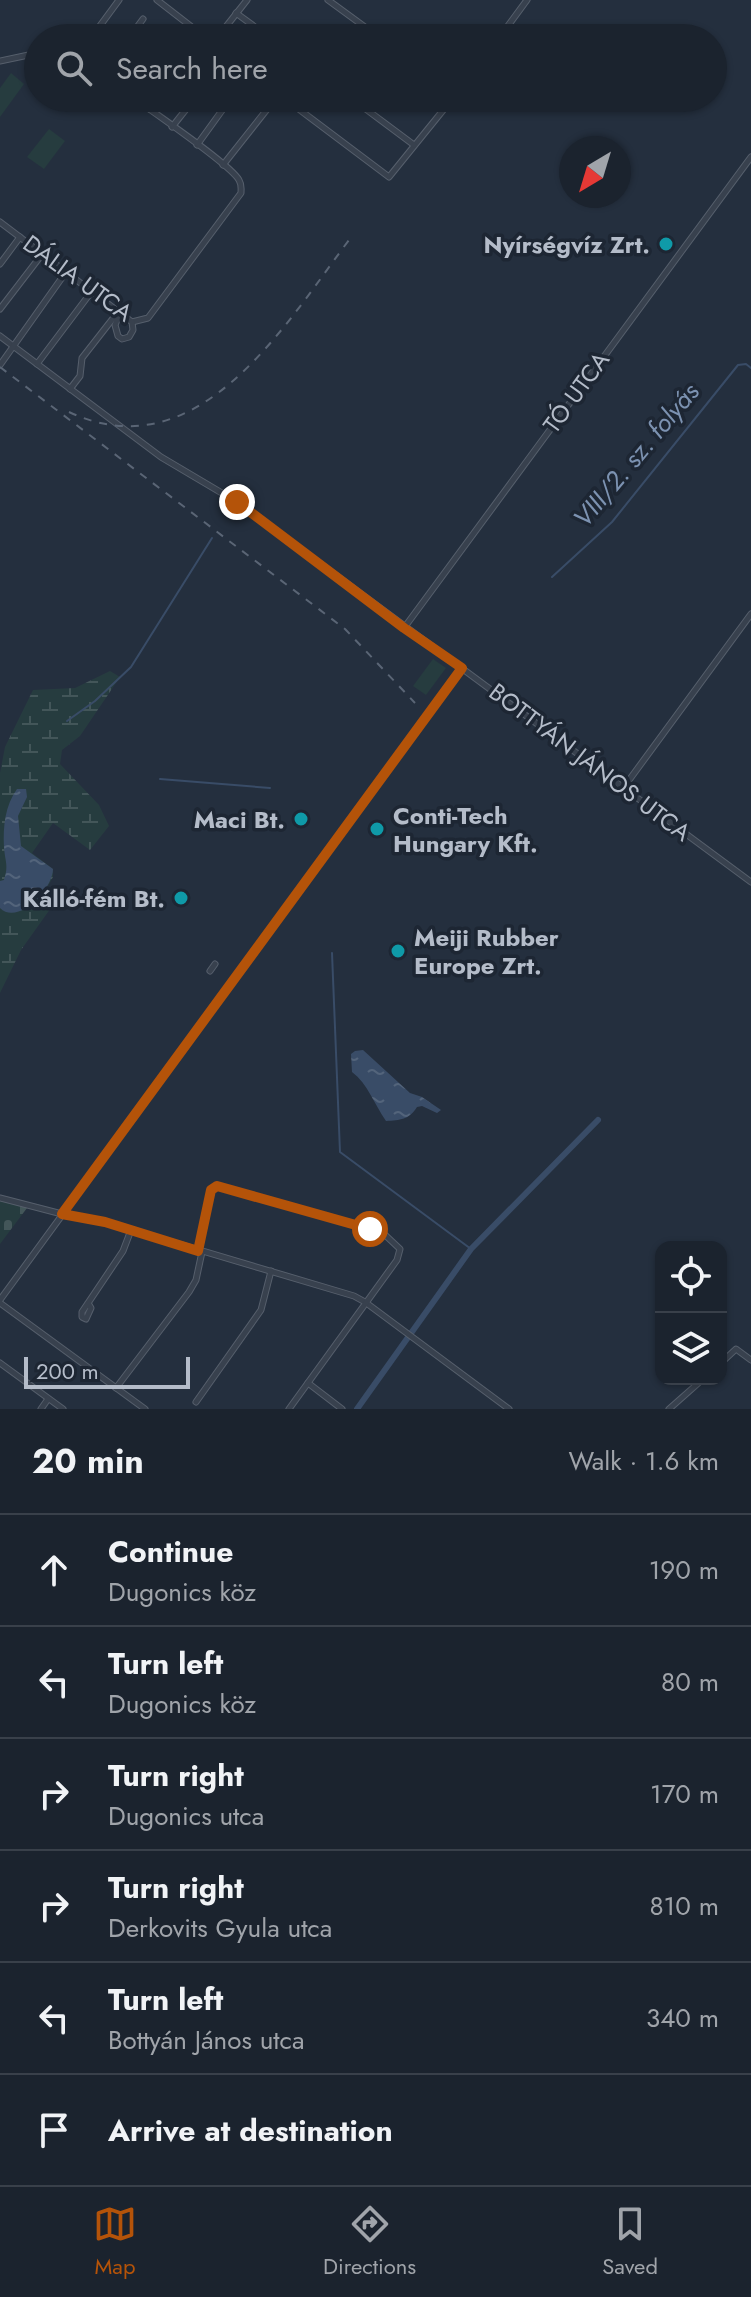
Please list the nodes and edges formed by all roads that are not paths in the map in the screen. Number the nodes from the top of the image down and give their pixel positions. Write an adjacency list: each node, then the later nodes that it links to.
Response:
1 (119, 0): 8 (street)
2 (157, 0): 10 (street)
3 (247, 0): 6 (street)
4 (328, 0): 13 (street)
5 (527, 0): 14 (street)
6 (236, 13): 11 (street); 12 (street)
7 (143, 19): 9 (street)
8 (101, 24)
9 (139, 24)
10 (188, 24)
11 (228, 24)
12 (251, 24)
13 (361, 24)
14 (509, 24)
15 (24, 56): 16 (street)
16 (0, 61)
17 (153, 112): 24 (street)
18 (184, 112): 24 (street)
19 (221, 112): 25 (street)
20 (265, 112): 28 (street)
21 (303, 112): 26 (street)
22 (370, 112): 26 (street)
23 (441, 112): 26 (street)
24 (172, 127): 25 (street)
25 (197, 145): 28 (street)
26 (414, 145)
27 (751, 157): 44 (street, TÓ UTCA)
28 (223, 165): 37 (street, DÁLIA UTCA)
29 (0, 222): 30 (street, DÁLIA UTCA)
30 (20, 237): 31 (street, DÁLIA UTCA); 32 (street)
31 (43, 253): 33 (street, DÁLIA UTCA); 35 (street)
32 (0, 264)
33 (66, 272): 34 (street, DÁLIA UTCA); 39 (street)
34 (92, 291): 36 (street, DÁLIA UTCA); 40 (street)
35 (0, 309)
36 (119, 312): 37 (street, DÁLIA UTCA); 37 (street); 42 (street)
37 (132, 322)
38 (0, 336): 39 (street, BOTTYÁN JÁNOS UTCA)
39 (14, 345): 40 (street, BOTTYÁN JÁNOS UTCA); 41 (street)
40 (37, 364): 42 (street, BOTTYÁN JÁNOS UTCA)
41 (0, 365)
42 (70, 389): 44 (street, BOTTYÁN JÁNOS UTCA)
43 (751, 614): 46 (street)
44 (404, 628): 45 (street, BOTTYÁN JÁNOS UTCA)
45 (462, 668): 46 (street, BOTTYÁN JÁNOS UTCA); 51 (street)
46 (624, 787): 47 (street, BOTTYÁN JÁNOS UTCA)
47 (751, 882)
48 (215, 964): 49 (street)
49 (210, 971)
50 (0, 1198): 51 (street)
51 (62, 1214): 52 (street); 55 (street)
52 (131, 1230): 53 (street); 57 (street)
53 (200, 1252): 54 (street); 56 (street); 63 (street)
54 (271, 1271): 56 (street); 65 (street)
55 (0, 1301): 63 (street)
56 (365, 1302): 61 (street); 71 (street)
57 (82, 1312)
58 (727, 1357): 59 (street)
59 (751, 1360)
60 (0, 1363): 64 (street)
61 (308, 1383): 69 (street); 70 (street)
62 (696, 1385): 72 (street)
63 (116, 1388): 68 (street)
64 (48, 1399): 66 (street); 67 (street)
65 (196, 1402)
66 (41, 1409)
67 (63, 1409)
68 (145, 1409)
69 (289, 1409)
70 (342, 1409)
71 (509, 1409)
72 (669, 1409)

